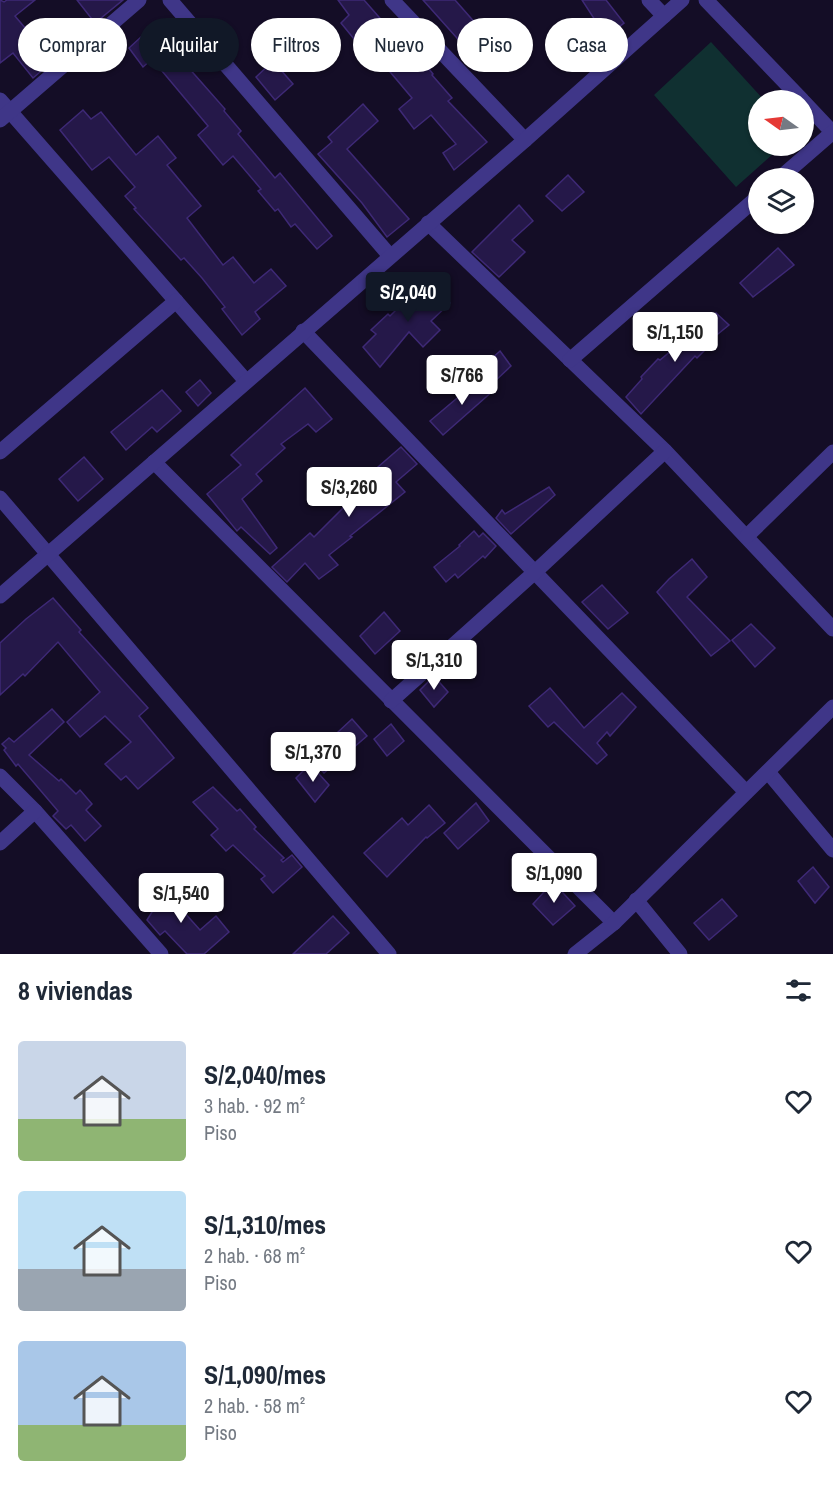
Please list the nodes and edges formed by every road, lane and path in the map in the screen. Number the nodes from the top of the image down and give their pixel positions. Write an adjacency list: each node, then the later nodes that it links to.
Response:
1 (139, 0): 9 (street)
2 (170, 0): 16 (street)
3 (392, 0): 12 (street)
4 (648, 0): 7 (street)
5 (682, 0): 7 (street)
6 (706, 0): 8 (street)
7 (664, 16): 12 (street)
8 (792, 90)
9 (3, 111): 17 (street)
10 (814, 113): 11 (street)
11 (833, 133): 13 (street)
12 (525, 140): 15 (street)
13 (792, 168)
14 (748, 206): 19 (street)
15 (428, 223): 16 (street); 19 (street)
16 (390, 256): 18 (street)
17 (176, 301): 20 (street); 22 (street)
18 (303, 331): 20 (street); 28 (street)
19 (570, 360): 21 (street)
20 (246, 381): 24 (street)
21 (665, 451): 26 (street); 28 (street)
22 (0, 452)
23 (833, 452): 26 (street)
24 (153, 462): 27 (street); 31 (street)
25 (0, 498): 27 (street)
26 (747, 536): 30 (street)
27 (49, 554): 29 (street); 42 (street)
28 (535, 572): 31 (street); 35 (street)
29 (0, 596)
30 (833, 629)
31 (391, 701): 40 (street)
32 (833, 707): 33 (street)
33 (768, 772): 35 (street); 38 (street)
34 (0, 776): 36 (street)
35 (746, 792): 39 (street)
36 (35, 811): 37 (street); 41 (street)
37 (0, 843)
38 (833, 850)
39 (636, 900): 40 (street); 44 (street)
40 (614, 923): 43 (street)
41 (161, 954)
42 (389, 954)
43 (575, 954)
44 (680, 954)

